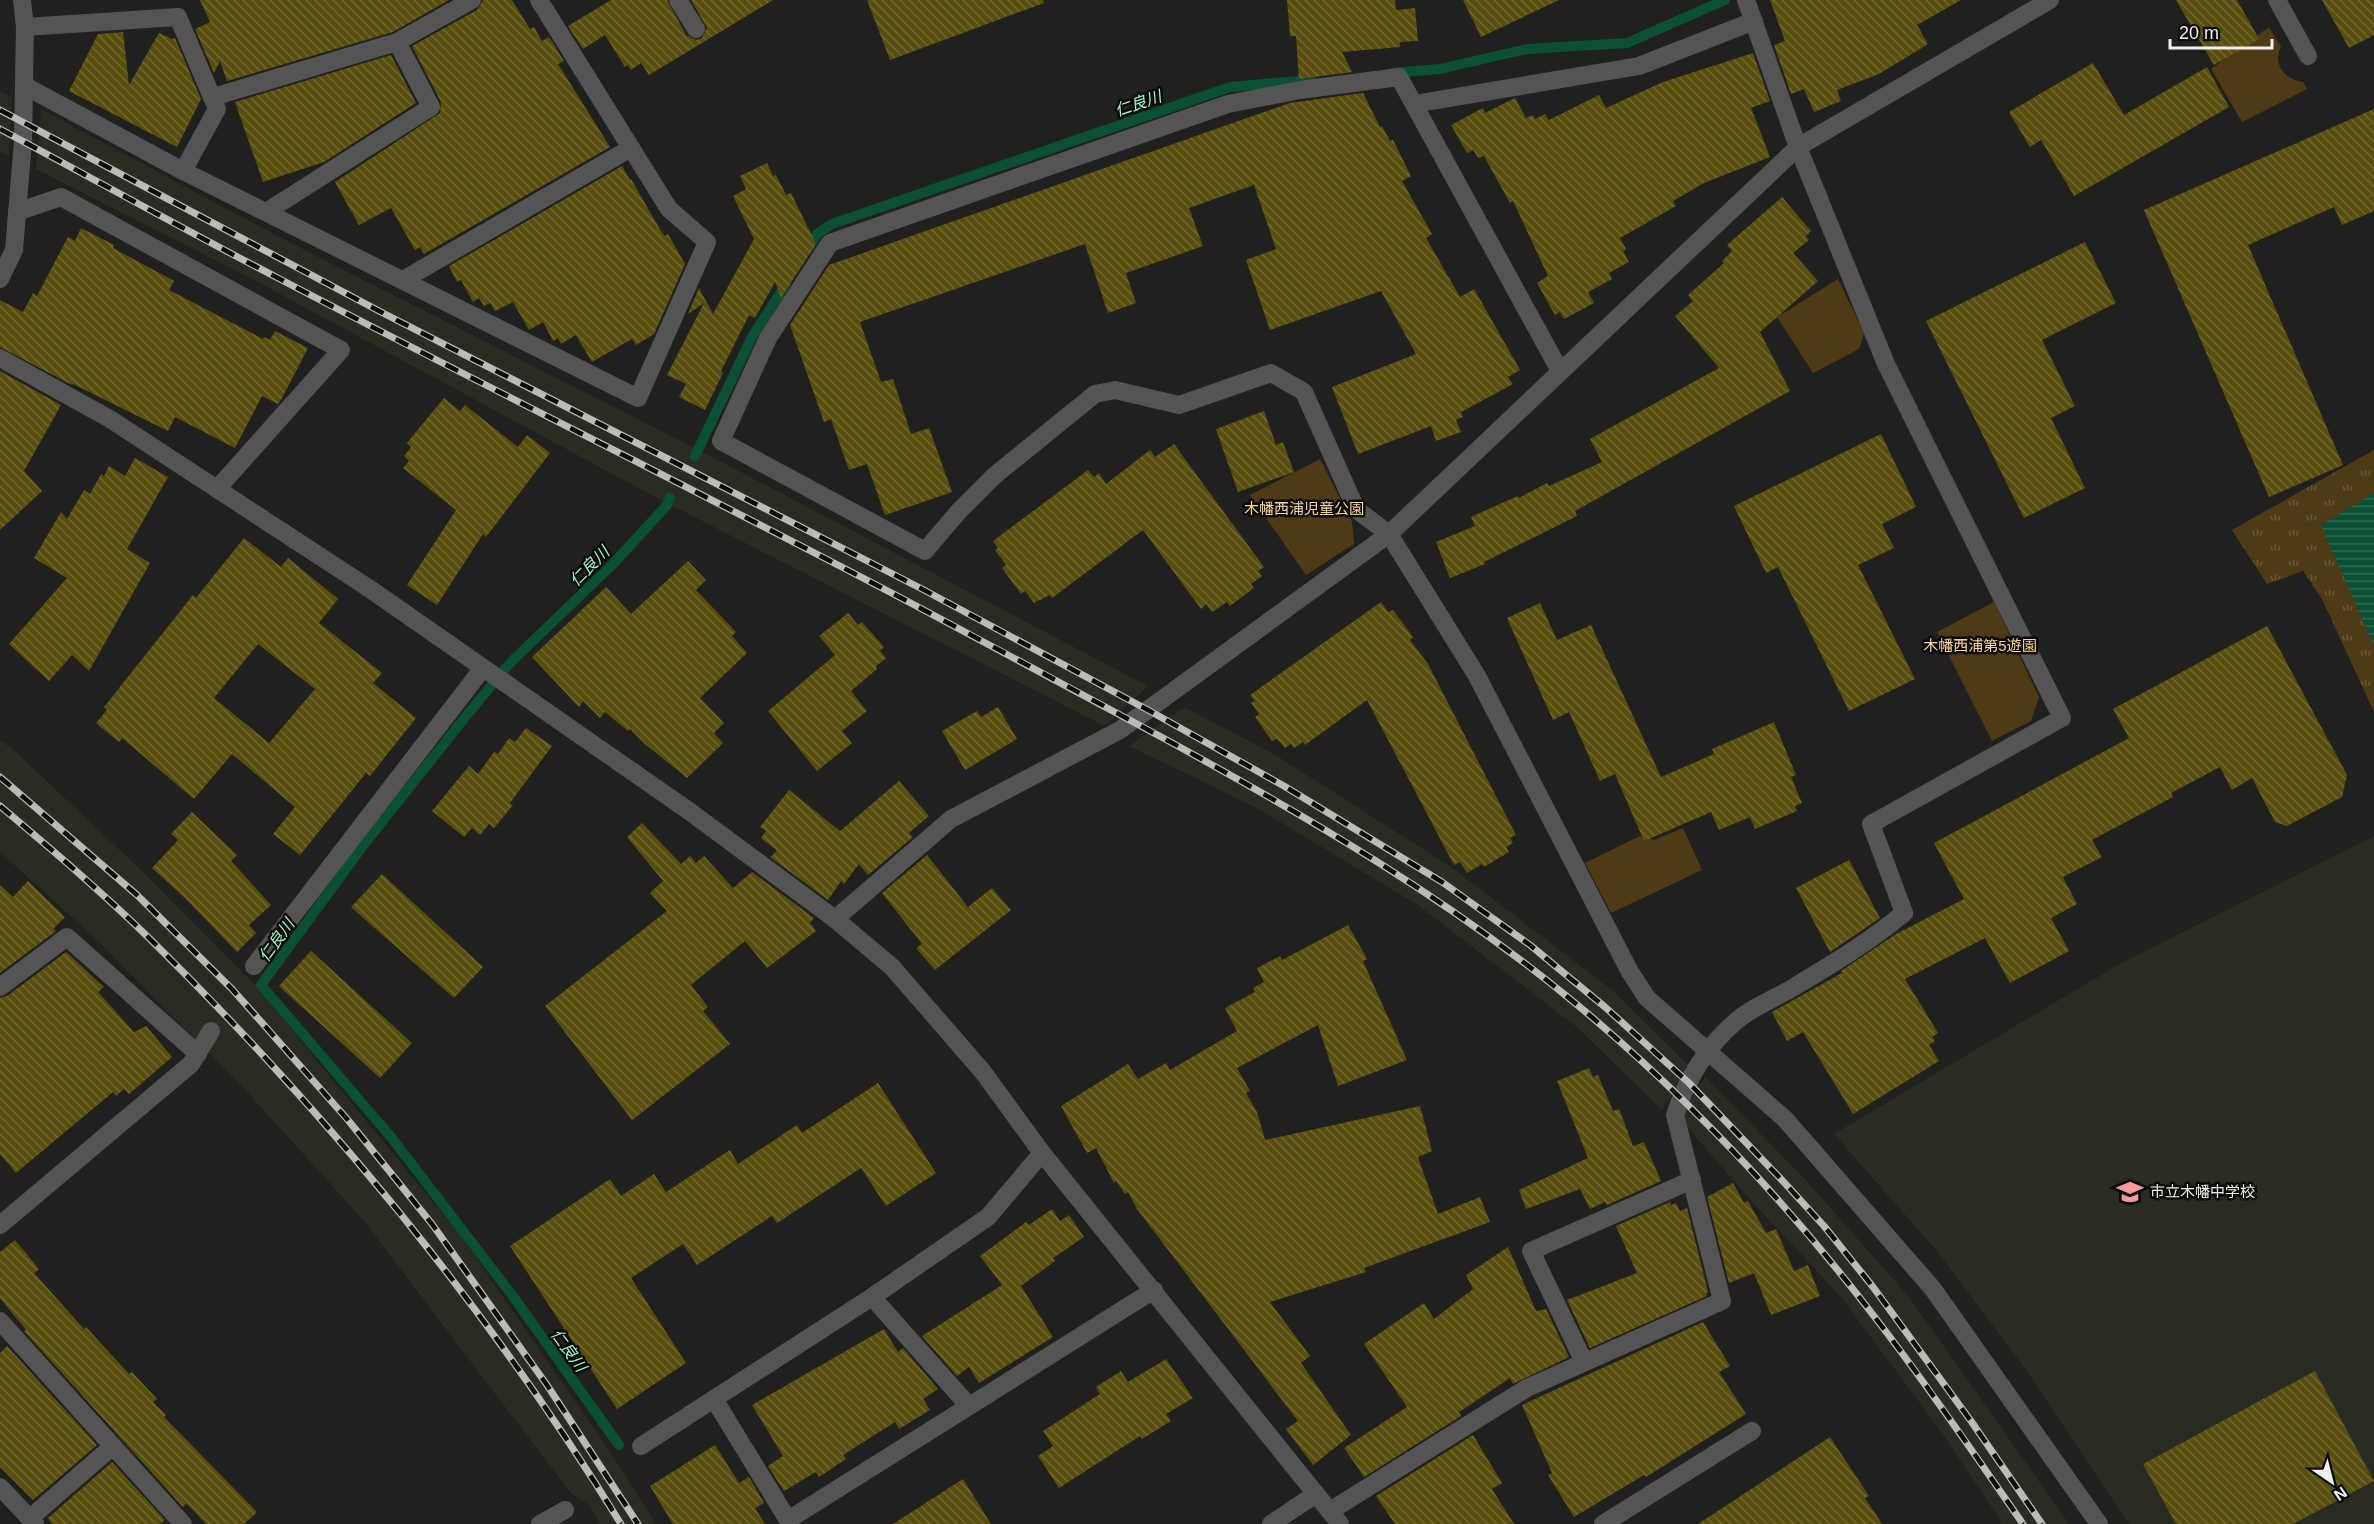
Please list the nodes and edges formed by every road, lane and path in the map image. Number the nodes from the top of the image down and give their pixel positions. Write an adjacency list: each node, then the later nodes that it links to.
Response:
1 (22, 0): 8 (street)
2 (472, 0): 10 (street)
3 (539, 0): 16 (street)
4 (678, 0): 9 (street)
5 (2050, 0): 15 (street)
6 (2277, 0): 11 (street)
7 (1751, 6): 14 (street); 15 (street)
8 (25, 27): 12 (street); 13 (street)
9 (696, 29)
10 (397, 42): 13 (street); 19 (street)
11 (2308, 56)
12 (25, 86): 17 (street); 18 (street)
13 (213, 97): 17 (street)
14 (1414, 104): 24 (street); 26 (street)
15 (1798, 147): 24 (street); 32 (street)
16 (631, 148): 22 (street); 22 (street)
17 (183, 171): 19 (street)
18 (17, 212): 20 (street); 25 (street)
19 (266, 212): 22 (street)
20 (7, 246): 21 (street)
21 (0, 279)
22 (403, 280)
23 (0, 358): 25 (street)
24 (1560, 371): 26 (street)
25 (217, 489): 27 (street)
26 (1389, 534): 28 (street); 32 (street)
27 (484, 669): 28 (street); 29 (street)
28 (835, 919): 34 (street)
29 (254, 966)
30 (0, 987): 33 (street)
31 (211, 1031): 33 (street)
32 (1707, 1050): 35 (street); 55 (street)
33 (198, 1054): 36 (street)
34 (1042, 1153): 37 (street); 38 (street)
35 (1692, 1180): 40 (street); 40 (street)
36 (0, 1225)
37 (1154, 1290): 42 (street); 47 (street)
38 (872, 1297): 41 (street); 42 (street)
39 (0, 1321): 44 (street)
40 (1584, 1362): 49 (street)
41 (714, 1399): 42 (street); 45 (street)
42 (969, 1406)
43 (1752, 1431): 54 (street)
44 (113, 1446): 50 (street); 51 (street)
45 (641, 1446)
46 (0, 1487): 50 (street)
47 (1316, 1494): 49 (street); 53 (street)
48 (565, 1510): 52 (street)
49 (1335, 1518)
50 (33, 1521)
51 (183, 1524)
52 (540, 1524)
53 (1271, 1524)
54 (1603, 1524)
55 (2099, 1524)

